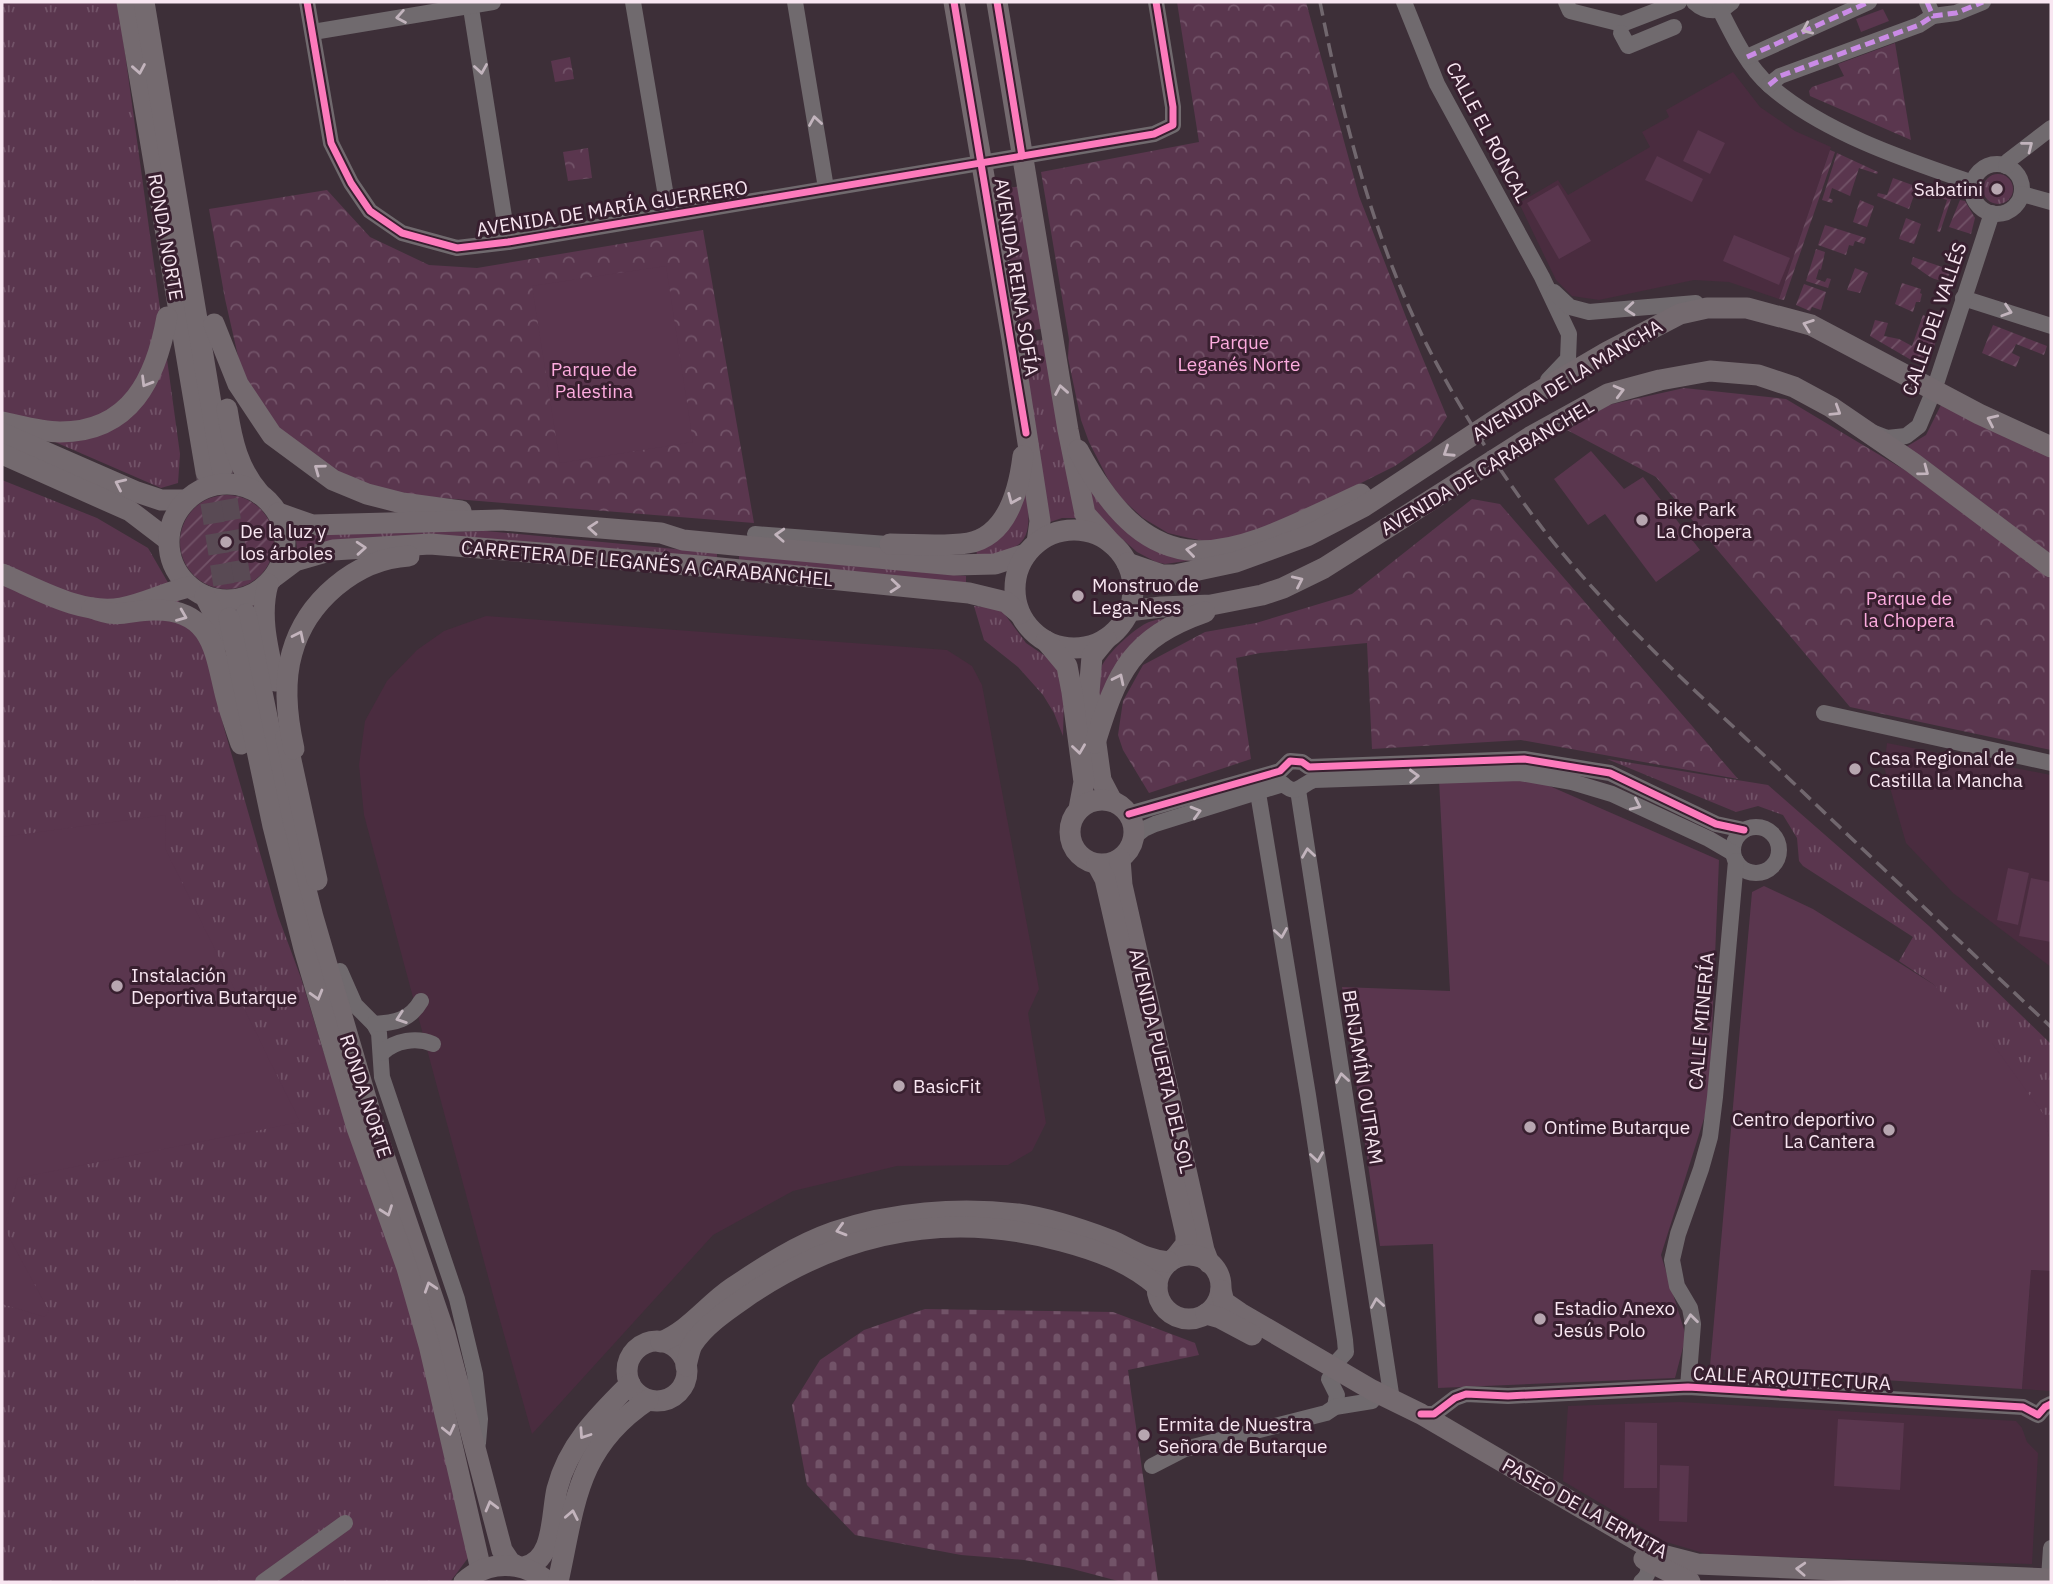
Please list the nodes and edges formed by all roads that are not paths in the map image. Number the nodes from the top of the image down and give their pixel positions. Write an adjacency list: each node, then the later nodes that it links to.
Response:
1 (127, 2): 27 (main road, RONDA NORTE, one-way to 27)
2 (144, 2): 32 (main road, RONDA NORTE)
3 (307, 2): 20 (street, AVENIDA DE MARÍA GUERRERO)
4 (493, 2): 16 (street)
5 (632, 2): 34 (street)
6 (795, 2): 29 (street, one-way to 6)
7 (954, 2): 25 (main road, AVENIDA REINA SOFÍA)
8 (996, 2): 25 (main road, AVENIDA REINA SOFÍA)
9 (1156, 2): 25 (street, AVENIDA DE MARÍA GUERRERO)
10 (1404, 2): 36 (street, CALLE EL RONCAL)
11 (1566, 2): 12 (street)
12 (1679, 2)
13 (1694, 2): 17 (street)
14 (1869, 2): 22 (street, one-way to 22)
15 (1983, 2): 18 (street)
16 (470, 4): 20 (street, one-way to 20); 35 (street, one-way to 35)
17 (1726, 6): 22 (street)
18 (1930, 9): 23 (street)
19 (1674, 27): 21 (street)
20 (313, 32): 35 (street, AVENIDA DE MARÍA GUERRERO)
21 (1621, 33)
22 (1746, 57): 23 (street)
23 (1769, 85): 28 (street)
24 (2051, 128): 26 (street, one-way to 24)
25 (1002, 159): 29 (street, AVENIDA DE MARÍA GUERRERO); 45 (main road, AVENIDA REINA SOFÍA, one-way to 25); 48 (main road, AVENIDA REINA SOFÍA)
26 (2006, 166): 28 (street); 30 (street)
27 (156, 183): 32 (main road, RONDA NORTE); 39 (main road)
28 (1973, 183): 33 (street)
29 (826, 188): 34 (street, AVENIDA DE MARÍA GUERRERO)
30 (2022, 194): 31 (street); 33 (street)
31 (2051, 202)
32 (180, 210): 40 (main road)
33 (1992, 213): 37 (street, CALLE DEL VALLÉS)
34 (669, 214): 35 (street, AVENIDA DE MARÍA GUERRERO)
35 (508, 242)
36 (1542, 277): 38 (street, CALLE EL RONCAL, one-way to 36); 43 (street, CALLE EL RONCAL)
37 (1963, 298): 41 (street, one-way to 41); 42 (street, CALLE DEL VALLÉS)
38 (1747, 308): 42 (main road, AVENIDA DE LA MANCHA, one-way to 38); 43 (main road, AVENIDA DE LA MANCHA)
39 (167, 317): 44 (main road, one-way to 44); 53 (main road)
40 (214, 324): 52 (main road); 55 (main road, one-way to 40)
41 (2051, 326)
42 (1934, 390): 46 (street, CALLE DEL VALLÉS); 49 (main road, AVENIDA DE LA MANCHA, one-way to 42)
43 (1535, 394): 51 (main road, AVENIDA DE LA MANCHA, one-way to 51)
44 (2, 422)
45 (1068, 430): 51 (main road, one-way to 45); 59 (main road, AVENIDA REINA SOFÍA)
46 (1868, 431): 65 (main road, AVENIDA DE CARABANCHEL, one-way to 65); 70 (main road, AVENIDA DE CARABANCHEL, one-way to 46)
47 (2, 433): 53 (main road, one-way to 47)
48 (1026, 433): 58 (main road, one-way to 58); 61 (main road, AVENIDA REINA SOFÍA)
49 (2051, 447)
50 (2, 454): 60 (main road)
51 (1415, 473): 63 (main road, AVENIDA DE LA MANCHA)
52 (260, 494): 53 (main road); 54 (main road)
53 (187, 499): 60 (main road)
54 (278, 513): 55 (main road, CARRETERA DE LEGANÉS A CARABANCHEL); 67 (main road)
55 (501, 520): 56 (main road, CARRETERA DE LEGANÉS A CARABANCHEL, one-way to 55)
56 (661, 533): 57 (main road); 64 (main road, CARRETERA DE LEGANÉS A CARABANCHEL)
57 (755, 534): 58 (street, one-way to 57)
58 (890, 544): 64 (street)
59 (1112, 544): 61 (main road); 63 (main road)
60 (169, 547): 68 (main road); 69 (main road)
61 (1032, 548): 64 (main road, CARRETERA DE LEGANÉS A CARABANCHEL); 73 (main road)
62 (495, 549): 67 (main road, CARRETERA DE LEGANÉS A CARABANCHEL, one-way to 62); 73 (main road, CARRETERA DE LEGANÉS A CARABANCHEL, one-way to 73); 84 (main road, one-way to 62)
63 (1127, 563): 72 (main road)
64 (954, 565)
65 (2051, 567)
66 (2, 574): 71 (main road)
67 (271, 580): 68 (main road); 84 (main road)
68 (197, 592): 69 (main road); 78 (main road, RONDA NORTE)
69 (144, 598): 71 (main road)
70 (1233, 601): 72 (main road, AVENIDA DE CARABANCHEL); 77 (main road, one-way to 70)
71 (93, 608): 78 (main road, one-way to 78)
72 (1128, 611): 74 (main road)
73 (1020, 614): 75 (main road)
74 (1106, 639): 75 (main road); 77 (main road)
75 (1046, 641): 83 (main road, one-way to 83)
76 (1825, 713): 79 (street)
77 (1095, 743): 82 (main road)
78 (241, 744): 92 (main road, RONDA NORTE)
79 (2051, 762)
80 (1296, 779): 81 (street); 82 (street); 85 (street); 87 (street, one-way to 87); 109 (street, BENJAMÍN OUTRAM, one-way to 80)
81 (1258, 793): 86 (street, one-way to 81); 106 (street, one-way to 106)
82 (1121, 807): 83 (main road); 86 (main road)
83 (1079, 809): 89 (main road)
84 (305, 823): 93 (main road)
85 (1744, 830): 87 (street); 90 (street)
86 (1134, 837): 88 (main road)
87 (1734, 857): 90 (street); 91 (street, CALLE MINERÍA)
88 (1119, 859): 89 (main road); 100 (main road, AVENIDA PUERTA DEL SOL)
89 (1097, 864): 99 (main road, AVENIDA PUERTA DEL SOL)
90 (1749, 872): 91 (street, CALLE MINERÍA)
91 (1732, 899): 108 (street, CALLE MINERÍA, one-way to 91)
92 (304, 949): 98 (main road, RONDA NORTE); 120 (main road, RONDA NORTE, one-way to 120)
93 (340, 971): 95 (street); 98 (main road)
94 (421, 1002): 95 (street, one-way to 95)
95 (374, 1024): 97 (street)
96 (433, 1044): 97 (street)
97 (382, 1053): 114 (street)
98 (414, 1240): 114 (main road, RONDA NORTE, one-way to 98)
99 (1172, 1260): 100 (main road); 101 (main road); 104 (main road, one-way to 104)
100 (1209, 1263): 102 (main road)
101 (1157, 1286): 103 (main road); 105 (main road)
102 (1221, 1290): 103 (main road); 106 (main road, PASEO DE LA ERMITA)
103 (1206, 1314): 106 (main road, PASEO DE LA ERMITA)
104 (661, 1342): 105 (main road); 107 (main road)
105 (686, 1366): 110 (main road)
106 (1331, 1373): 109 (main road, PASEO DE LA ERMITA); 112 (street)
107 (630, 1384): 110 (main road); 119 (main road, one-way to 119)
108 (1688, 1387): 111 (street, CALLE ARQUITECTURA); 113 (street, CALLE ARQUITECTURA)
109 (1373, 1396): 112 (street); 113 (main road, PASEO DE LA ERMITA); 118 (main road, PASEO DE LA ERMITA)
110 (648, 1400): 125 (main road, one-way to 110)
111 (2051, 1404)
112 (1335, 1407): 115 (street)
113 (1421, 1414): 121 (main road, PASEO DE LA ERMITA, one-way to 113)
114 (477, 1453): 119 (main road, RONDA NORTE, one-way to 114)
115 (1152, 1466)
116 (345, 1523): 123 (street)
117 (2051, 1548): 121 (street)
118 (1644, 1558): 122 (main road, PASEO DE LA ERMITA); 126 (street)
119 (520, 1567): 120 (main road, RONDA NORTE); 124 (main road, RONDA NORTE)
120 (472, 1576)
121 (2047, 1579)
122 (1685, 1580): 127 (street)
123 (264, 1582)
124 (548, 1582)
125 (558, 1582)
126 (1641, 1582)
127 (1652, 1582)

